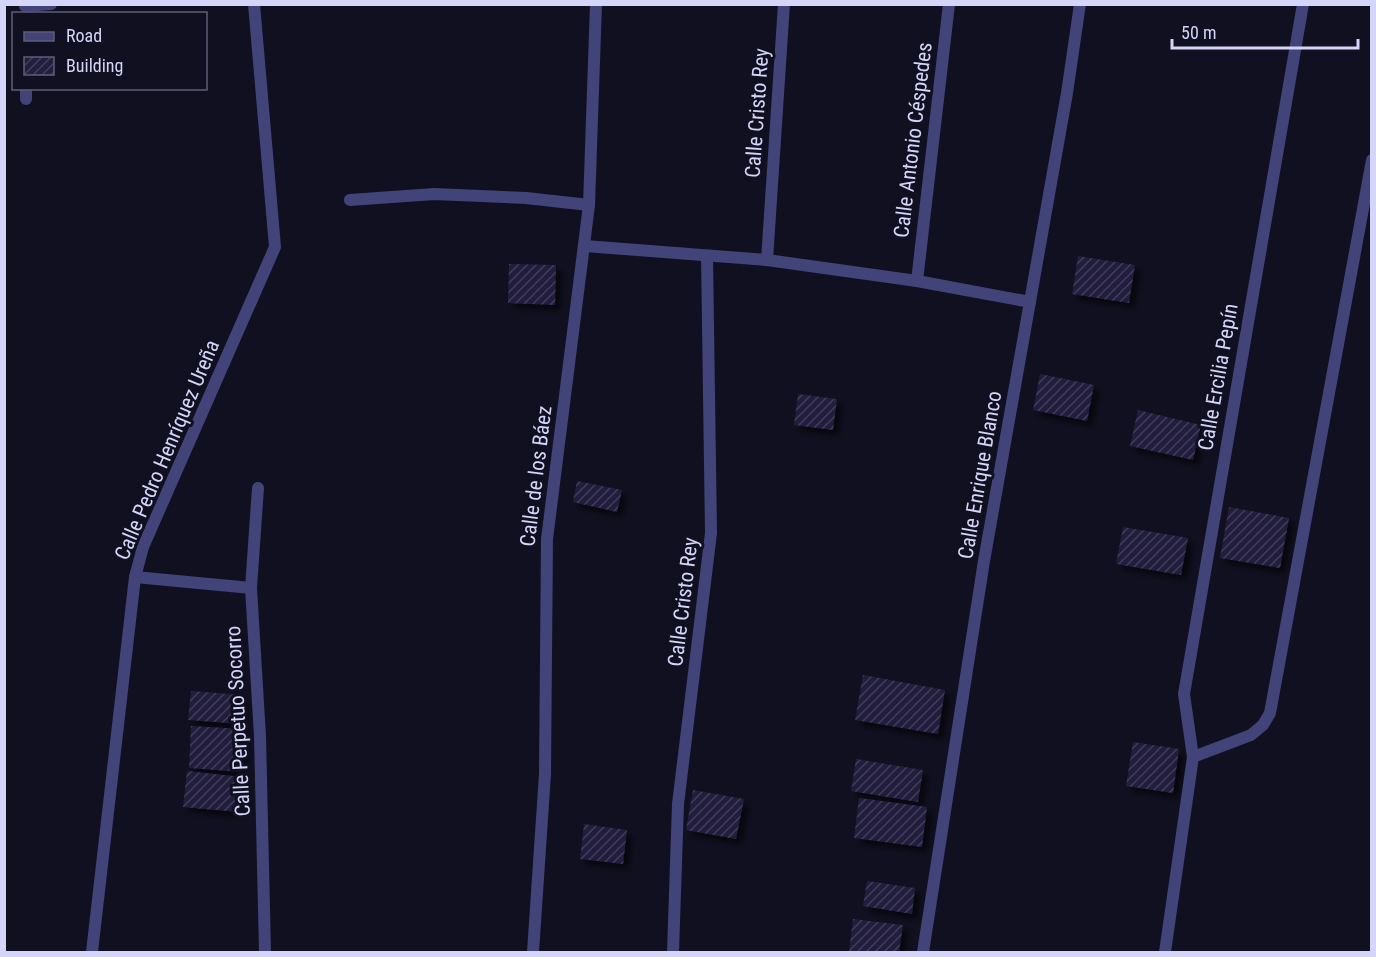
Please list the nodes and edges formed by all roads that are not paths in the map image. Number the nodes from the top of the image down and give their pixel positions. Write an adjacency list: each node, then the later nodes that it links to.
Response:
1 (51, 4): 8 (street)
2 (254, 4): 18 (street, Calle Pedro Henríquez Ureña)
3 (596, 4): 11 (street, Calle de los Báez)
4 (784, 4): 14 (street, Calle Cristo Rey)
5 (949, 4): 15 (street, Calle Antonio Céspedes)
6 (1080, 4): 16 (street, Calle Enrique Blanco)
7 (1303, 4): 20 (street, Calle Ercilia Pepín)
8 (25, 8)
9 (1371, 160): 20 (street)
10 (350, 200): 11 (street)
11 (589, 205): 12 (street, Calle de los Báez)
12 (585, 246): 13 (street); 23 (street, Calle de los Báez)
13 (707, 255): 14 (street); 24 (street, Calle Cristo Rey)
14 (767, 260): 15 (street)
15 (916, 281): 16 (street)
16 (1030, 302): 25 (street, Calle Enrique Blanco)
17 (258, 488): 19 (street, Calle Perpetuo Socorro)
18 (135, 577): 19 (street); 21 (street, Calle Pedro Henríquez Ureña)
19 (251, 588): 22 (street, Calle Perpetuo Socorro)
20 (1193, 757): 26 (street, Calle Ercilia Pepín)
21 (92, 952)
22 (265, 952)
23 (533, 952)
24 (673, 952)
25 (923, 952)
26 (1166, 952)

